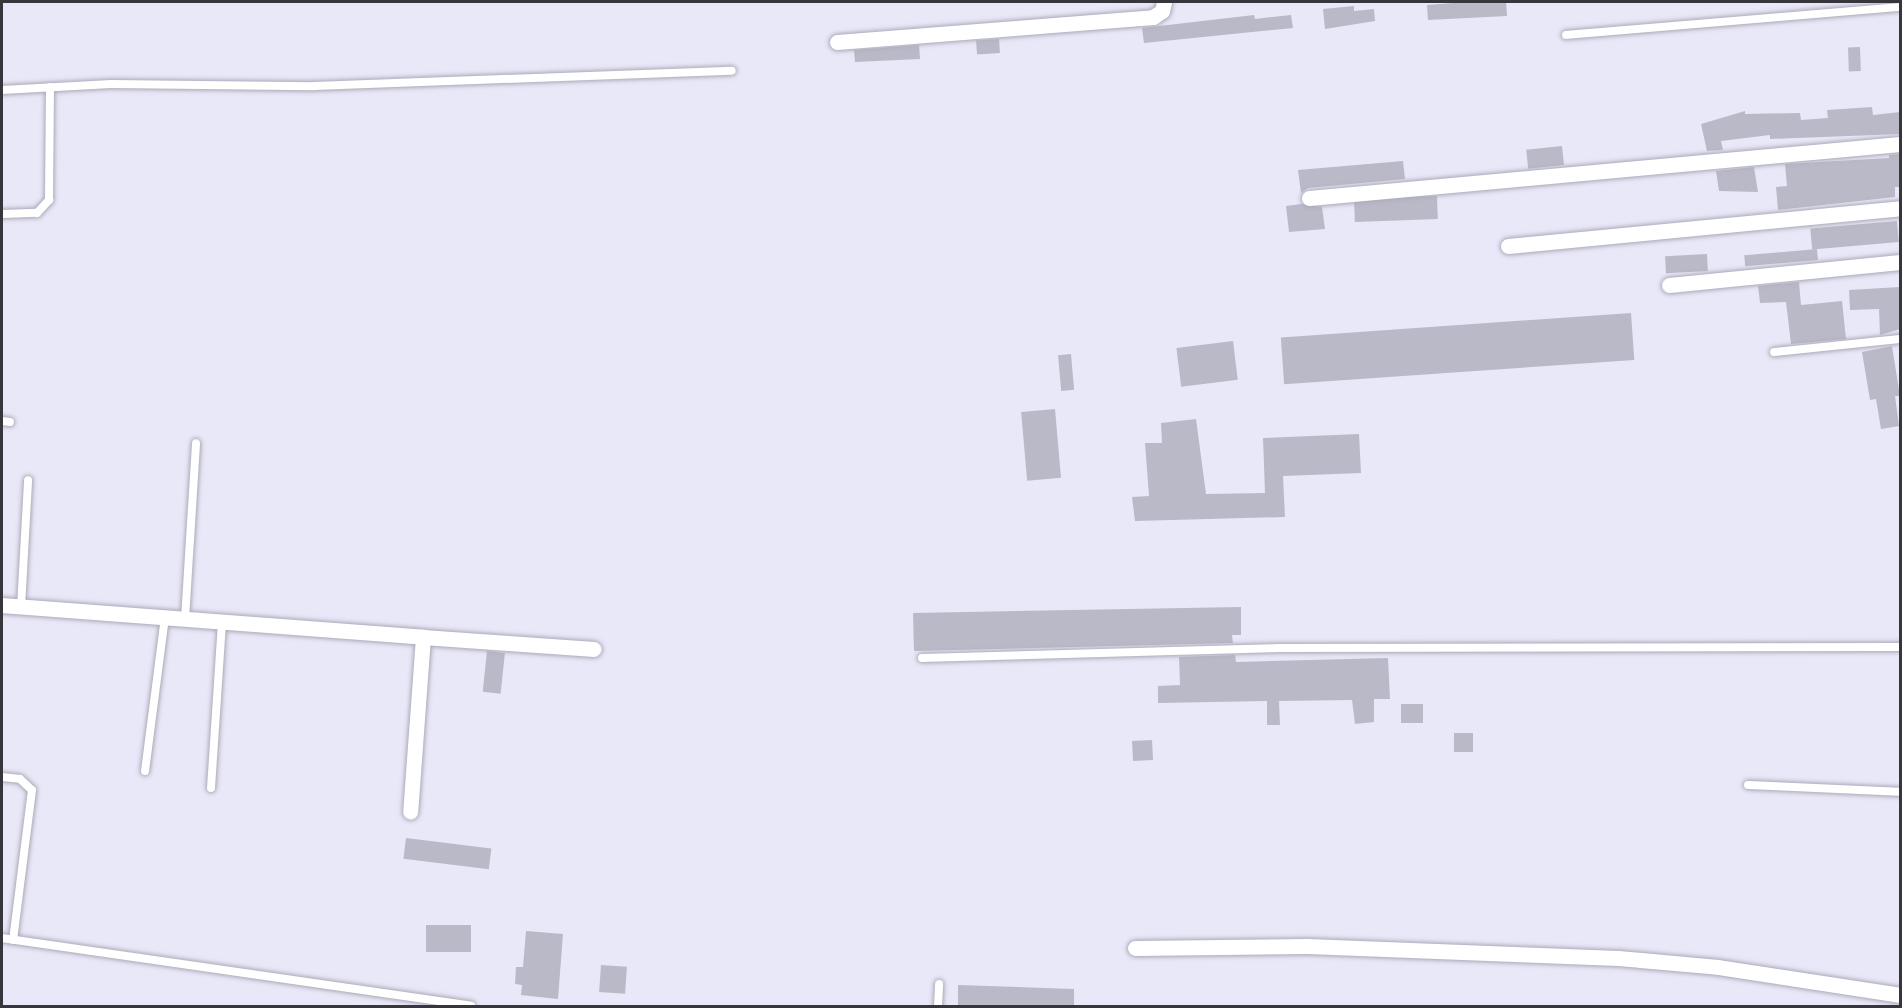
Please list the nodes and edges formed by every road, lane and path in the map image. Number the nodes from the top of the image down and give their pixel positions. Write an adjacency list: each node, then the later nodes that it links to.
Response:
1 (1164, 2): 4 (street)
2 (1900, 7): 3 (lane)
3 (1566, 35)
4 (837, 42)
5 (732, 71): 6 (lane)
6 (50, 87): 7 (lane); 11 (lane)
7 (2, 90)
8 (1900, 144): 9 (street)
9 (1309, 198)
10 (1900, 208): 12 (street)
11 (2, 214)
12 (1508, 246)
13 (1900, 262): 14 (street)
14 (1669, 285)
15 (1900, 339): 16 (lane)
16 (1774, 352)
17 (196, 443): 22 (lane)
18 (28, 480): 20 (lane)
19 (2, 605): 20 (street)
20 (21, 607): 21 (street)
21 (165, 618): 22 (street); 28 (lane)
22 (184, 619): 23 (street)
23 (222, 622): 24 (street); 31 (lane)
24 (423, 637): 26 (street); 33 (street)
25 (1900, 647): 27 (lane)
26 (594, 649)
27 (922, 658)
28 (145, 771)
29 (2, 777): 35 (lane)
30 (1748, 785): 32 (lane)
31 (211, 788)
32 (1900, 792)
33 (410, 812)
34 (2, 938): 35 (lane)
35 (13, 940): 39 (lane)
36 (1135, 948): 38 (street)
37 (939, 984): 40 (lane)
38 (1900, 995)
39 (471, 1006)
40 (938, 1006)

